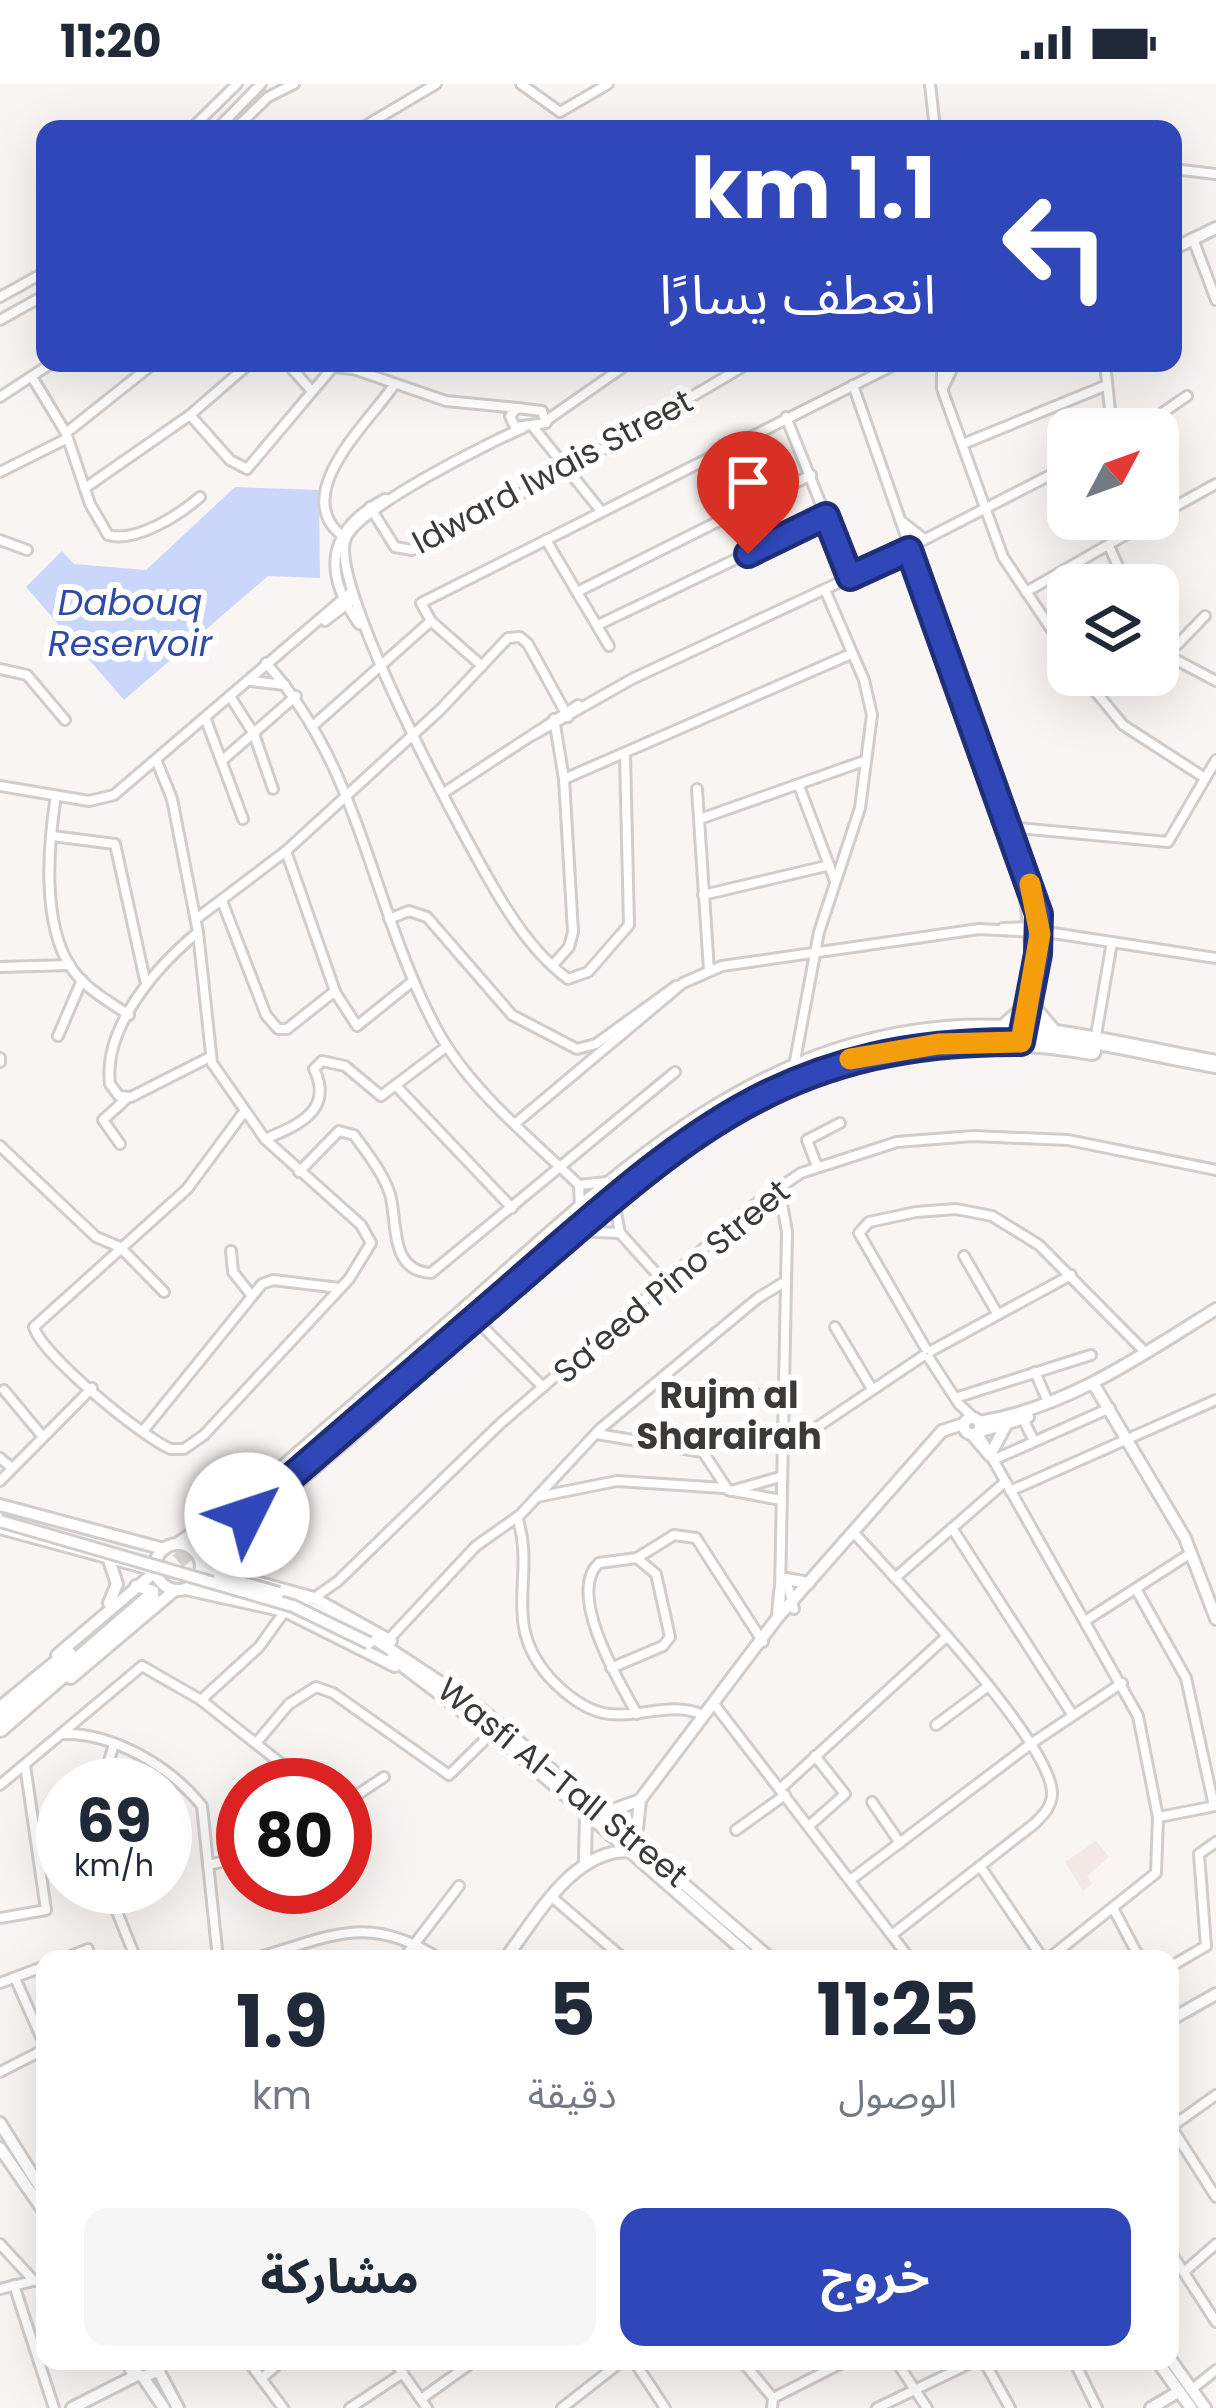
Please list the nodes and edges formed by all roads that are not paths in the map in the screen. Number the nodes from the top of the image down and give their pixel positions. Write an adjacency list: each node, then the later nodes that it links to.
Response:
1 (237, 84): 8 (street)
2 (262, 84): 9 (street)
3 (294, 84): 10 (street)
4 (436, 84): 11 (street)
5 (521, 84): 6 (street)
6 (608, 84)
7 (930, 84): 12 (street)
8 (199, 120)
9 (226, 120)
10 (244, 120)
11 (375, 120)
12 (934, 120)
13 (1182, 170): 14 (street)
14 (1216, 174)
15 (1216, 228): 16 (street)
16 (1193, 238): 17 (street); 21 (street)
17 (1182, 244)
18 (36, 277): 19 (street)
19 (0, 297)
20 (36, 300): 22 (street)
21 (1216, 300)
22 (0, 320)
23 (39, 372): 35 (street)
24 (140, 372): 54 (street)
25 (240, 372): 49 (street)
26 (295, 372): 39 (street)
27 (332, 372): 39 (street)
28 (354, 372): 36 (street)
29 (615, 372): 43 (street)
30 (734, 372): 58 (street, Idward Iwais Street)
31 (880, 372): 37 (street)
32 (942, 372): 40 (street)
33 (950, 372): 40 (street)
34 (1106, 372): 38 (street)
35 (32, 377): 42 (street); 54 (street)
36 (394, 385): 44 (street); 71 (street)
37 (853, 386): 50 (street); 69 (street)
38 (1107, 386): 45 (street); 57 (street)
39 (310, 389): 49 (street)
40 (942, 389): 57 (street)
41 (1186, 396): 46 (street)
42 (0, 397)
43 (570, 402): 48 (street); 52 (street)
44 (493, 408): 47 (street); 51 (street)
45 (1111, 408)
46 (1167, 408)
47 (518, 409): 48 (street); 51 (street)
48 (540, 410): 52 (street)
49 (190, 415): 63 (street)
50 (786, 417): 60 (street); 68 (street)
51 (510, 420): 53 (street); 55 (street)
52 (546, 422): 53 (street); 56 (street)
53 (529, 428): 55 (street); 56 (street)
54 (66, 436): 59 (street); 63 (street)
55 (503, 437): 67 (street)
56 (551, 443): 58 (street)
57 (963, 444): 66 (street)
58 (569, 469): 67 (street, Idward Iwais Street); 68 (street)
59 (0, 472)
60 (811, 475): 70 (street); 83 (street)
61 (1047, 477): 66 (street)
62 (1216, 484): 65 (street)
63 (85, 488): 64 (street)
64 (200, 497)
65 (1179, 505)
66 (985, 509): 72 (street); 84 (street)
67 (372, 510): 71 (street)
68 (601, 511): 73 (street)
69 (896, 515): 72 (street); 78 (street)
70 (826, 516): 81 (street); 90 (street)
71 (343, 536): 80 (street); 85 (street)
72 (928, 538): 78 (street)
73 (547, 539): 83 (street); 88 (street)
74 (0, 540): 77 (street)
75 (1118, 540): 76 (street)
76 (1108, 546): 79 (street); 84 (street)
77 (27, 550)
78 (909, 550): 81 (street); 128 (street)
79 (1117, 564)
80 (338, 572): 85 (street); 86 (street)
81 (850, 577): 82 (street)
82 (825, 590): 94 (street); 105 (street)
83 (578, 592): 90 (street)
84 (1026, 592): 89 (street)
85 (348, 598): 86 (street); 91 (street)
86 (332, 612): 91 (street); 95 (street)
87 (1205, 616): 92 (street)
88 (431, 621): 97 (street); 98 (street)
89 (1047, 623)
90 (598, 625): 93 (street)
91 (360, 626): 98 (street)
92 (1179, 637)
93 (609, 646)
94 (851, 654): 112 (street); 115 (street)
95 (271, 662): 101 (street); 102 (street)
96 (1179, 662): 100 (street)
97 (482, 666): 105 (street); 110 (street)
98 (382, 667): 109 (street); 110 (street)
99 (0, 669): 106 (street)
100 (1216, 681)
101 (248, 682): 102 (street); 104 (street)
102 (290, 690): 109 (street); 111 (street)
103 (1099, 696): 118 (street)
104 (231, 697): 107 (street); 111 (street)
105 (568, 713): 108 (street)
106 (64, 720)
107 (206, 720): 113 (street); 116 (street)
108 (554, 723): 117 (street); 124 (street)
109 (315, 724): 123 (street)
110 (416, 730): 123 (street); 124 (street)
111 (254, 734): 113 (street); 121 (street)
112 (626, 754): 117 (street); 147 (street)
113 (225, 758): 126 (street)
114 (1216, 760): 118 (street)
115 (865, 761): 120 (street); 133 (street)
116 (157, 762): 125 (street); 137 (street)
117 (564, 778): 147 (street)
118 (1205, 778): 128 (street)
119 (0, 786): 125 (street)
120 (799, 786): 127 (street); 131 (street)
121 (273, 789)
122 (698, 789): 127 (street)
123 (347, 793): 130 (street); 138 (street)
124 (445, 793): 147 (street)
125 (56, 796): 129 (street)
126 (243, 818)
127 (700, 819): 134 (street)
128 (1008, 826): 132 (street)
129 (52, 836): 146 (street); 151 (street)
130 (286, 851): 135 (street); 154 (street)
131 (826, 866): 133 (street); 134 (street)
132 (1022, 868): 136 (street); 140 (street)
133 (836, 883): 144 (street)
134 (703, 895): 149 (street)
135 (222, 901): 137 (street); 154 (street)
136 (1029, 909): 139 (street); 140 (street)
137 (196, 919): 141 (street)
138 (388, 919): 152 (street); 153 (street)
139 (1015, 928): 140 (street); 143 (street); 144 (street)
140 (1036, 930): 142 (street); 143 (street); 155 (street)
141 (198, 932): 151 (street); 163 (street)
142 (1112, 941): 145 (street); 161 (street)
143 (1032, 948): 157 (street)
144 (815, 950): 149 (street); 165 (street)
145 (1216, 958)
146 (70, 965): 148 (street); 150 (street)
147 (553, 965)
148 (0, 967)
149 (709, 970): 153 (street)
150 (82, 980): 156 (street); 159 (street)
151 (145, 981): 156 (street)
152 (413, 981): 154 (street); 162 (street)
153 (683, 983): 171 (street)
154 (335, 991)
155 (1029, 1005): 158 (highway); 160 (street)
156 (129, 1015): 169 (street)
157 (991, 1028): 160 (highway); 165 (highway)
158 (1052, 1033): 160 (highway); 161 (highway)
159 (58, 1036)
160 (1022, 1036): 167 (highway); 182 (highway)
161 (1095, 1041): 164 (highway)
162 (446, 1047): 171 (street); 173 (street)
163 (210, 1057): 169 (street); 170 (street)
164 (1211, 1061)
165 (794, 1066): 182 (highway)
166 (675, 1072): 177 (street)
167 (1216, 1076)
168 (399, 1089): 183 (street)
169 (127, 1098): 174 (street)
170 (244, 1112): 173 (street); 187 (street)
171 (517, 1122): 177 (street)
172 (840, 1123): 176 (street)
173 (265, 1139): 179 (street)
174 (120, 1144)
175 (0, 1146): 187 (street)
176 (817, 1166): 178 (street, Sa‘eed Pino Street); 181 (street, Sa‘eed Pino Street)
177 (561, 1168): 180 (street); 183 (street)
178 (1216, 1170)
179 (298, 1172): 183 (street); 193 (street)
180 (579, 1184): 182 (street); 184 (street)
181 (779, 1187): 191 (street); 192 (street, Sa‘eed Pino Street)
182 (615, 1188): 184 (highway); 185 (highway); 186 (street)
183 (512, 1208)
184 (580, 1209): 205 (highway)
185 (573, 1233): 186 (street); 198 (highway)
186 (620, 1233): 192 (street)
187 (120, 1247): 194 (street); 207 (street)
188 (231, 1251): 195 (street)
189 (964, 1256): 196 (street)
190 (1071, 1275): 196 (street); 200 (street); 201 (street)
191 (786, 1281): 204 (street); 211 (street)
192 (664, 1282): 208 (street, Sa‘eed Pino Street)
193 (340, 1288): 195 (street); 218 (street)
194 (164, 1292)
195 (252, 1296): 218 (street)
196 (997, 1313): 200 (street)
197 (1213, 1314): 201 (street)
198 (474, 1318): 205 (highway); 208 (street)
199 (835, 1327): 209 (street)
200 (927, 1354): 209 (street); 216 (street)
201 (1147, 1354): 206 (street)
202 (1091, 1355): 203 (street)
203 (1035, 1372): 213 (street); 216 (street)
204 (668, 1374): 211 (street); 219 (street)
205 (397, 1378): 236 (street); 239 (highway)
206 (1095, 1385): 213 (street); 214 (street); 215 (street)
207 (92, 1388): 218 (street); 221 (street)
208 (543, 1388): 252 (street, Sa‘eed Pino Street)
209 (872, 1389): 224 (street)
210 (4, 1390): 221 (street)
211 (783, 1395): 224 (street)
212 (1216, 1400): 222 (street)
213 (1048, 1402): 216 (street)
214 (1110, 1408): 222 (street); 223 (street)
215 (1023, 1419): 217 (street); 223 (street)
216 (968, 1421): 217 (street); 220 (street); 220 (street); 225 (street)
217 (1005, 1426): 225 (street)
218 (143, 1431)
219 (595, 1433): 231 (street); 232 (street)
220 (940, 1435): 238 (street)
221 (43, 1437): 227 (street)
222 (1128, 1437): 230 (street); 243 (street)
223 (1034, 1441): 225 (street)
224 (782, 1450): 228 (street)
225 (991, 1457): 230 (street)
226 (0, 1458): 227 (street)
227 (12, 1468): 229 (street)
228 (781, 1477): 231 (street); 233 (street)
229 (0, 1481)
230 (1008, 1487): 237 (street); 265 (street)
231 (728, 1490): 232 (street); 233 (street)
232 (535, 1498): 235 (street)
233 (781, 1501): 253 (street)
234 (0, 1517): 240 (street); 244 (street); 268 (street, Wasfi Al-Tall Street, bridge)
235 (517, 1517): 268 (street); 275 (street)
236 (245, 1528): 239 (street); 249 (street)
237 (952, 1528): 250 (street); 276 (street)
238 (854, 1533): 250 (street); 254 (street)
239 (211, 1539): 241 (street); 247 (street)
240 (130, 1540): 242 (street); 246 (street)
241 (177, 1544): 242 (street); 247 (street)
242 (164, 1549): 248 (street)
243 (1192, 1552): 251 (street); 256 (street)
244 (107, 1558): 246 (street); 263 (street)
245 (638, 1558): 266 (street); 269 (street); 269 (street)
246 (132, 1565): 248 (street)
247 (201, 1566): 249 (street); 255 (street)
248 (155, 1571): 255 (street); 258 (street)
249 (242, 1575): 257 (street); 259 (street)
250 (895, 1578): 267 (street)
251 (1210, 1580): 264 (street)
252 (338, 1581): 259 (street, Sa‘eed Pino Street); 260 (street)
253 (783, 1581): 254 (street); 262 (street)
254 (810, 1584): 262 (street)
255 (181, 1589): 257 (street); 258 (street)
256 (1136, 1589): 265 (street); 295 (street)
257 (234, 1595): 261 (street)
258 (145, 1597): 263 (street); 278 (highway)
259 (314, 1598): 260 (street)
260 (331, 1605): 268 (street)
261 (285, 1611): 270 (street); 273 (street)
262 (787, 1611): 266 (street)
263 (101, 1616): 278 (street)
264 (1216, 1618)
265 (1085, 1621): 271 (street)
266 (766, 1638): 274 (street)
267 (945, 1638): 272 (street); 285 (street)
268 (378, 1641): 270 (street, Wasfi Al-Tall Street); 270 (street)
269 (611, 1668): 275 (street)
270 (433, 1682): 280 (street, Wasfi Al-Tall Street); 297 (street, Wasfi Al-Tall Street)
271 (1121, 1684): 276 (street); 298 (street)
272 (987, 1687): 279 (street); 283 (street)
273 (201, 1700): 281 (street); 282 (street)
274 (714, 1704): 277 (street); 292 (street)
275 (637, 1714): 277 (street)
276 (1072, 1714): 283 (street)
277 (705, 1716): 293 (street)
278 (2, 1718)
279 (936, 1725)
280 (492, 1732): 282 (street); 296 (street, Wasfi Al-Tall Street)
281 (60, 1734): 284 (street); 288 (street)
282 (257, 1742): 287 (street)
283 (1032, 1743): 302 (street); 307 (street)
284 (114, 1744): 286 (street); 306 (street)
285 (815, 1756): 292 (street); 299 (street)
286 (110, 1758)
287 (276, 1758)
288 (25, 1764): 290 (street); 313 (street)
289 (384, 1777): 291 (street)
290 (0, 1785)
291 (372, 1785)
292 (783, 1792): 299 (street); 300 (street)
293 (640, 1800): 297 (street); 303 (street)
294 (872, 1802): 302 (street)
295 (1215, 1806): 298 (street)
296 (586, 1813): 303 (street, Wasfi Al-Tall Street); 304 (street)
297 (605, 1813): 303 (street, Wasfi Al-Tall Street)
298 (1158, 1817): 311 (street)
299 (810, 1825): 308 (street)
300 (736, 1830)
301 (1216, 1842): 330 (street)
302 (900, 1843): 308 (street)
303 (634, 1845): 304 (street); 324 (street, Wasfi Al-Tall Street); 325 (street, Wasfi Al-Tall Street)
304 (585, 1861): 310 (street)
305 (216, 1863): 306 (street)
306 (208, 1865): 318 (street)
307 (980, 1866): 315 (street); 327 (street)
308 (853, 1878): 315 (street)
309 (459, 1886): 316 (street)
310 (553, 1898): 322 (street); 323 (street)
311 (1114, 1910): 328 (street); 329 (street)
312 (118, 1914): 317 (street)
313 (0, 1919): 314 (street)
314 (3, 1933)
315 (893, 1934): 326 (street)
316 (416, 1943): 319 (street); 320 (street); 321 (street)
317 (132, 1950)
318 (217, 1950)
319 (297, 1950)
320 (410, 1950)
321 (426, 1950)
322 (512, 1950)
323 (611, 1950)
324 (744, 1950)
325 (760, 1950)
326 (904, 1950)
327 (1040, 1950)
328 (1058, 1950)
329 (1135, 1950)
330 (1179, 1962)
331 (36, 1970): 332 (street)
332 (15, 1978): 333 (street); 336 (street)
333 (0, 1983)
334 (1215, 1994): 335 (street)
335 (1179, 2014)
336 (36, 2027)
337 (36, 2053): 338 (street)
338 (0, 2072)
339 (1216, 2095): 340 (street)
340 (1179, 2121)
341 (0, 2123): 344 (street)
342 (1179, 2141): 345 (street)
343 (1, 2155): 346 (street)
344 (36, 2181)
345 (1216, 2197)
346 (36, 2201)
347 (0, 2244): 351 (street)
348 (1216, 2244): 350 (street)
349 (1179, 2265): 350 (street)
350 (1184, 2272): 354 (street)
351 (34, 2281): 352 (street)
352 (14, 2285): 353 (street); 355 (street)
353 (0, 2289)
354 (1216, 2322)
355 (36, 2353)
356 (42, 2370): 382 (street)
357 (136, 2370): 376 (street)
358 (149, 2370): 376 (street)
359 (162, 2370): 385 (street)
360 (255, 2370): 377 (street)
361 (271, 2370): 377 (street)
362 (400, 2370): 375 (street)
363 (464, 2370): 381 (street)
364 (611, 2370): 388 (street)
365 (640, 2370): 389 (street)
366 (749, 2370): 380 (street)
367 (830, 2370): 380 (street)
368 (902, 2370): 378 (street)
369 (958, 2370): 378 (street)
370 (985, 2370): 392 (street)
371 (1078, 2370): 393 (street)
372 (1165, 2370): 379 (street)
373 (1175, 2370): 379 (street)
374 (1216, 2370): 379 (street)
375 (403, 2374): 381 (street); 387 (street)
376 (140, 2376): 383 (street); 384 (street)
377 (262, 2378): 386 (street)
378 (915, 2389): 390 (street); 391 (street)
379 (1185, 2391): 394 (street); 395 (street); 396 (street)
380 (773, 2403)
381 (424, 2404)
382 (54, 2408)
383 (72, 2408)
384 (164, 2408)
385 (178, 2408)
386 (283, 2408)
387 (350, 2408)
388 (562, 2408)
389 (665, 2408)
390 (877, 2408)
391 (927, 2408)
392 (1010, 2408)
393 (1096, 2408)
394 (1151, 2408)
395 (1191, 2408)
396 (1205, 2408)

